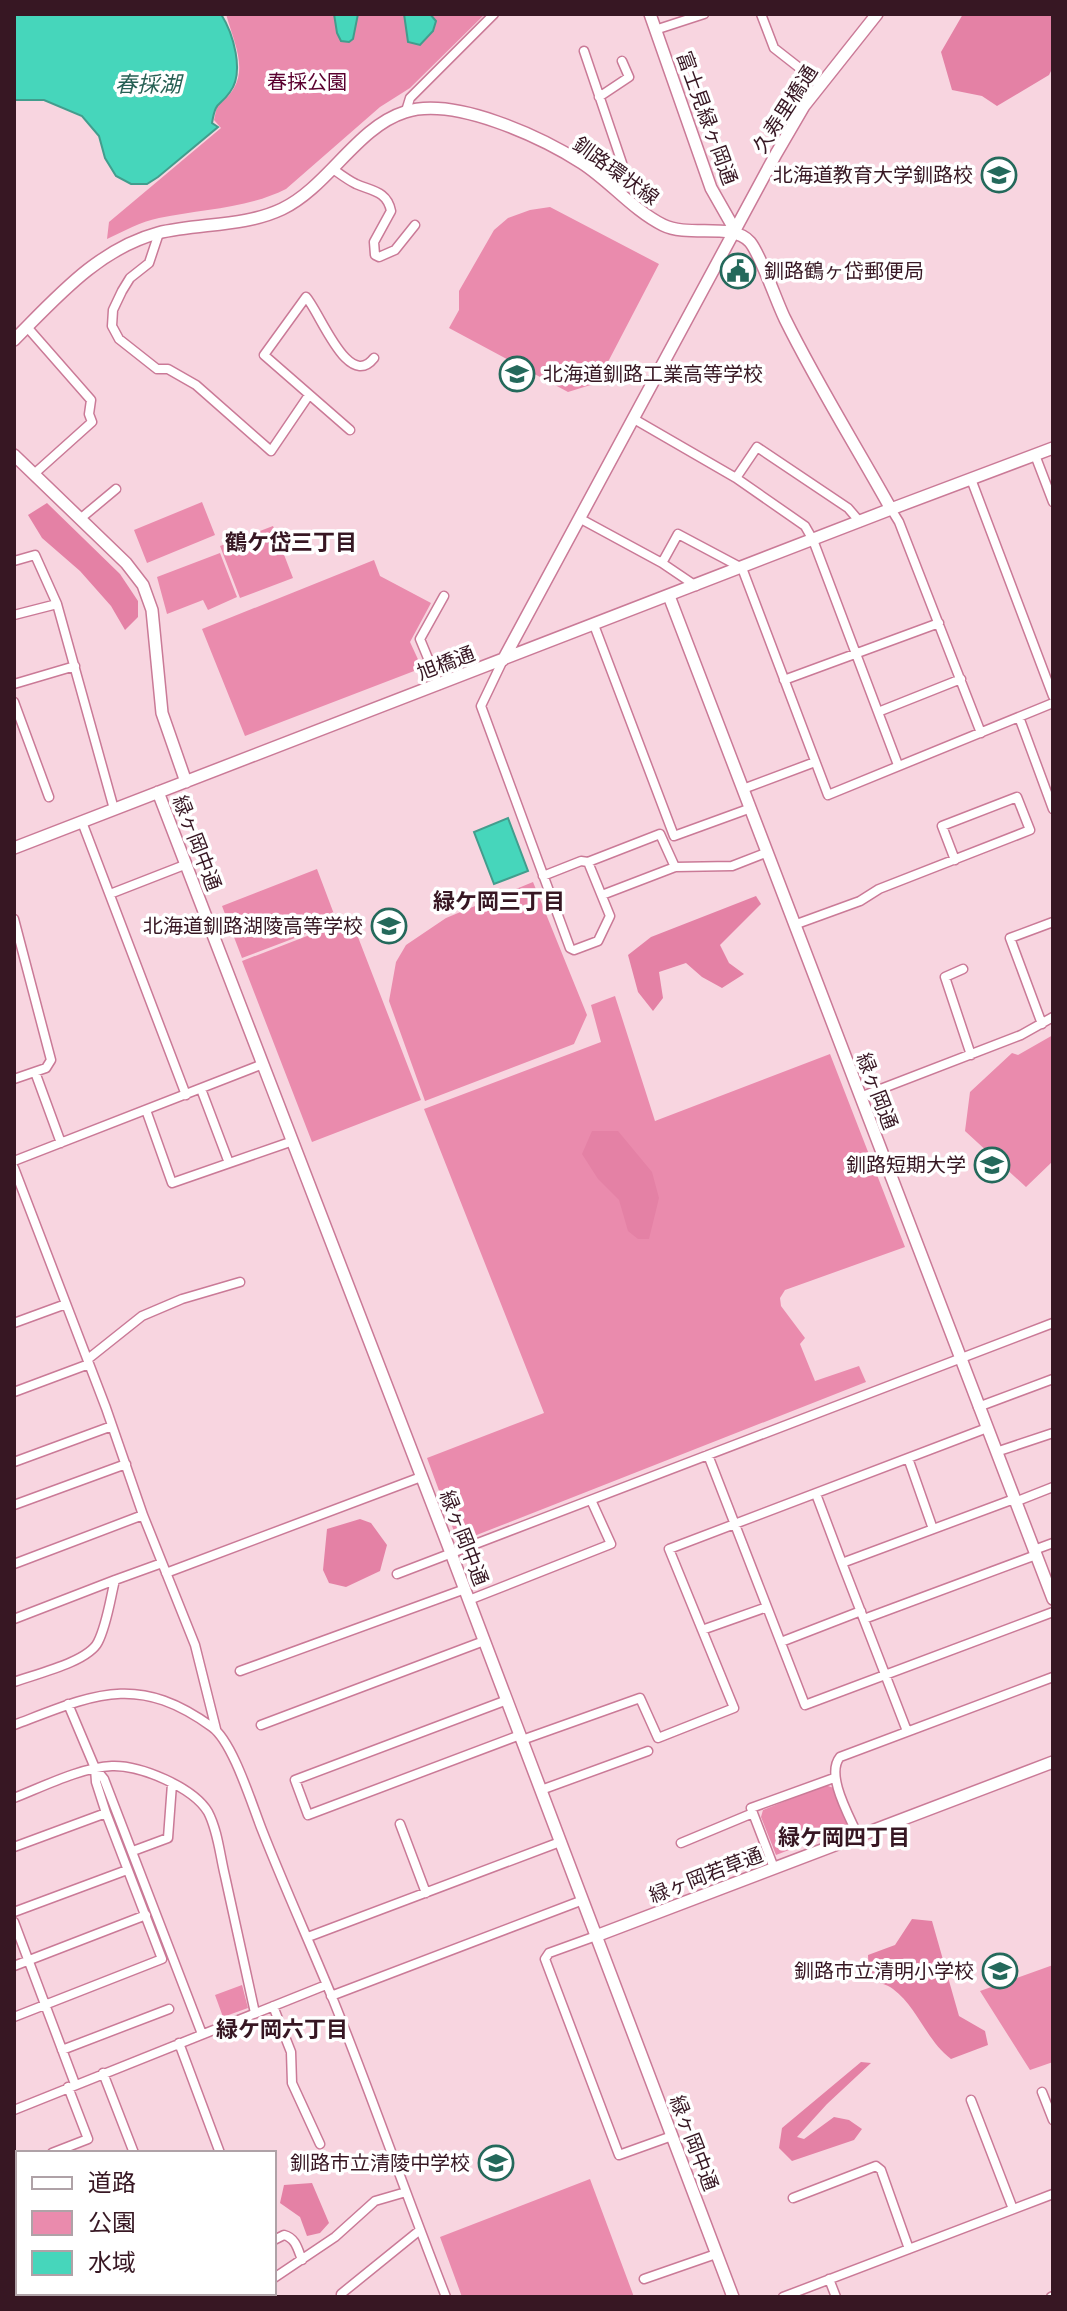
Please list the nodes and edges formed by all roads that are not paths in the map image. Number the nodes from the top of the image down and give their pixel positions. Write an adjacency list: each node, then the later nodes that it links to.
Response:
1 (494, 14): 11 (street)
2 (650, 14): 6 (street, 富士見緑ヶ岡通)
3 (704, 14): 6 (street)
4 (761, 14): 9 (street)
5 (877, 14): 9 (street, 久寿里橋通)
6 (655, 30): 15 (street, 富士見緑ヶ岡通)
7 (584, 51): 10 (street)
8 (622, 61): 10 (street)
9 (820, 84): 15 (street, 久寿里橋通)
10 (599, 97): 13 (street)
11 (406, 111): 12 (street); 13 (street, 釧路環状線)
12 (333, 169): 14 (street); 16 (street)
13 (613, 187): 15 (street, 釧路環状線)
14 (415, 225)
15 (736, 232): 21 (street, 久寿里橋通); 31 (street)
16 (159, 233): 17 (street); 20 (street)
17 (27, 327): 18 (street); 26 (street)
18 (14, 340)
19 (374, 358): 20 (street)
20 (309, 395): 22 (street)
21 (634, 419): 27 (street); 32 (street, 久寿里橋通)
22 (350, 430)
23 (1053, 448): 25 (street)
24 (14, 455): 26 (street)
25 (1035, 455): 28 (street); 30 (street)
26 (34, 474): 33 (street)
27 (736, 478): 34 (street); 35 (street)
28 (971, 479): 31 (street); 53 (street)
29 (116, 489): 33 (street)
30 (1053, 502)
31 (891, 509): 34 (street, 旭橋通); 44 (street)
32 (579, 518): 37 (street); 47 (street, 久寿里橋通)
33 (80, 519): 61 (street)
34 (860, 522): 35 (street, 旭橋通)
35 (813, 540): 38 (street, 旭橋通); 46 (street)
36 (14, 561): 42 (street)
37 (662, 563): 38 (street); 39 (street)
38 (742, 568): 39 (street, 旭橋通); 50 (street)
39 (696, 586): 41 (street, 旭橋通)
40 (444, 596): 52 (street)
41 (669, 596): 45 (street, 旭橋通); 62 (street, 緑ヶ岡通)
42 (57, 604): 43 (street); 48 (street)
43 (14, 615)
44 (939, 623): 46 (street); 49 (street)
45 (594, 625): 47 (street, 旭橋通); 65 (street)
46 (855, 654): 50 (street); 56 (street)
47 (503, 660): 52 (street, 旭橋通); 75 (street)
48 (75, 666): 51 (street); 66 (street)
49 (961, 679): 56 (street); 58 (street)
50 (784, 680): 59 (street)
51 (14, 684)
52 (439, 685): 61 (street, 旭橋通)
53 (1053, 696)
54 (14, 702): 64 (street)
55 (1053, 703): 57 (street)
56 (878, 712): 60 (street)
57 (1019, 717): 58 (street); 67 (street)
58 (981, 733): 60 (street)
59 (815, 762): 60 (street); 62 (street)
60 (898, 765)
61 (186, 782): 63 (street, 旭橋通)
62 (743, 789): 65 (street, 緑ヶ岡通)
63 (158, 792): 66 (street, 旭橋通); 73 (street, 緑ヶ岡中通)
64 (49, 797)
65 (751, 808): 70 (street, 緑ヶ岡通)
66 (114, 809): 68 (street, 旭橋通)
67 (1053, 809)
68 (82, 822): 69 (street, 旭橋通); 76 (street)
69 (14, 848)
70 (768, 852): 74 (street); 80 (street, 緑ヶ岡通)
71 (955, 860): 71 (street); 80 (street)
72 (588, 862): 74 (street); 75 (street); 77 (street)
73 (187, 864): 76 (street); 85 (street, 緑ヶ岡中通)
74 (675, 867): 77 (street)
75 (543, 876): 77 (street)
76 (110, 894): 89 (street)
77 (602, 895)
78 (14, 919): 86 (street)
79 (1053, 922): 83 (street)
80 (794, 925): 90 (street, 緑ヶ岡通)
81 (963, 969): 84 (street)
82 (1053, 1017): 83 (street)
83 (1042, 1024): 84 (street)
84 (971, 1055): 90 (street)
85 (263, 1064): 88 (street); 92 (street, 緑ヶ岡中通)
86 (35, 1072): 87 (street); 93 (street)
87 (14, 1079)
88 (201, 1089): 89 (street); 95 (street)
89 (186, 1095): 91 (street)
90 (860, 1097): 101 (street, 緑ヶ岡通)
91 (146, 1110): 93 (street); 95 (street)
92 (293, 1141): 95 (street); 114 (street, 緑ヶ岡中通)
93 (61, 1143): 94 (street)
94 (14, 1161)
95 (229, 1163)
96 (14, 1168): 98 (street)
97 (240, 1282): 102 (street)
98 (66, 1304): 99 (street); 102 (street)
99 (14, 1323)
100 (1053, 1323): 101 (street)
101 (960, 1359): 105 (street, 緑ヶ岡通); 110 (street)
102 (88, 1361): 104 (street); 106 (street)
103 (1053, 1379): 105 (street)
104 (14, 1392)
105 (978, 1407): 107 (street, 緑ヶ岡通)
106 (112, 1426): 112 (street); 113 (street)
107 (987, 1428): 109 (street, 緑ヶ岡通); 111 (street)
108 (1053, 1433): 109 (street)
109 (996, 1452): 118 (street, 緑ヶ岡通)
110 (708, 1455): 117 (street); 121 (street)
111 (908, 1458): 116 (street); 122 (street)
112 (14, 1462)
113 (126, 1464): 119 (street); 120 (street)
114 (421, 1477): 124 (street, 緑ヶ岡中通); 129 (street)
115 (1053, 1487): 118 (street)
116 (816, 1494): 121 (street); 127 (street)
117 (591, 1500): 124 (street); 132 (street)
118 (1014, 1500): 122 (street); 125 (street, 緑ヶ岡通)
119 (14, 1505)
120 (143, 1515): 126 (street); 128 (street)
121 (734, 1524): 134 (street); 138 (street)
122 (933, 1529): 127 (street)
123 (1053, 1543): 125 (street)
124 (451, 1553): 130 (street); 132 (street, 緑ヶ岡中通)
125 (1035, 1553): 133 (street, 緑ヶ岡通); 136 (street)
126 (162, 1563): 129 (street); 131 (street)
127 (842, 1563): 136 (street)
128 (14, 1564)
129 (166, 1573): 149 (street)
130 (397, 1574)
131 (115, 1580): 137 (street); 144 (street)
132 (467, 1595): 139 (street, 緑ヶ岡中通); 141 (street)
133 (1053, 1599)
134 (767, 1607): 138 (street); 140 (street)
135 (1053, 1612): 142 (street)
136 (862, 1615): 140 (street); 142 (street)
137 (14, 1619)
138 (702, 1630): 151 (street)
139 (484, 1641): 145 (street, 緑ヶ岡中通); 148 (street)
140 (781, 1642): 142 (street)
141 (240, 1671)
142 (885, 1675): 150 (street)
143 (1053, 1677): 150 (street)
144 (14, 1682)
145 (507, 1700): 151 (street, 緑ヶ岡中通); 151 (street)
146 (68, 1704): 147 (street); 149 (street); 154 (street)
147 (14, 1725)
148 (261, 1725)
149 (216, 1729): 175 (street)
150 (907, 1731): 155 (street)
151 (521, 1738): 157 (street, 緑ヶ岡中通)
152 (648, 1751): 157 (street)
153 (1053, 1762): 162 (street, 緑ヶ岡若草通)
154 (95, 1768): 156 (street); 158 (street); 159 (street); 166 (street)
155 (834, 1778): 160 (street); 162 (street)
156 (172, 1784): 166 (street); 183 (street)
157 (541, 1790): 163 (street, 緑ヶ岡中通)
158 (14, 1798)
159 (106, 1813): 165 (street); 168 (street)
160 (753, 1813): 164 (street); 167 (street)
161 (400, 1824): 169 (street)
162 (858, 1836): 167 (street, 緑ヶ岡若草通)
163 (560, 1842): 169 (street); 170 (street, 緑ヶ岡中通)
164 (681, 1843)
165 (14, 1847)
166 (133, 1851): 185 (street)
167 (774, 1868): 174 (street, 緑ヶ岡若草通)
168 (127, 1870): 171 (street); 172 (street)
169 (426, 1893): 175 (street)
170 (583, 1900): 174 (street, 緑ヶ岡中通); 179 (street)
171 (14, 1912)
172 (146, 1915): 176 (street); 180 (street)
173 (14, 1922): 176 (street)
174 (596, 1936): 194 (street, 緑ヶ岡中通); 194 (street)
175 (308, 1937): 178 (street)
176 (28, 1960): 177 (street); 180 (street)
177 (14, 1966)
178 (326, 1985): 179 (street); 181 (street)
179 (331, 1996): 199 (street)
180 (46, 2005): 184 (street); 187 (street)
181 (273, 2006): 183 (street); 195 (street)
182 (169, 2009): 187 (street)
183 (255, 2013): 185 (street)
184 (14, 2017)
185 (202, 2034): 186 (street)
186 (179, 2043): 188 (street); 198 (street)
187 (62, 2050): 189 (street)
188 (103, 2073): 189 (street); 197 (street)
189 (71, 2085): 192 (street); 196 (street)
190 (1042, 2092): 193 (street)
191 (971, 2100): 202 (street)
192 (14, 2110)
193 (1053, 2120)
194 (672, 2136): 206 (street, 緑ヶ岡中通)
195 (320, 2144)
196 (57, 2151)
197 (133, 2151)
198 (219, 2151)
199 (406, 2192): 203 (street); 207 (street)
200 (1053, 2194): 202 (street)
201 (793, 2198): 205 (street)
202 (1013, 2209): 205 (street)
203 (420, 2230): 211 (street); 212 (street)
204 (276, 2239): 207 (street)
205 (909, 2249): 210 (street)
206 (716, 2254): 209 (street); 213 (street, 緑ヶ岡中通)
207 (302, 2260): 208 (street)
208 (276, 2277)
209 (644, 2279)
210 (829, 2279): 214 (street); 215 (street)
211 (341, 2297)
212 (446, 2297)
213 (733, 2297)
214 (783, 2297)
215 (836, 2297)

